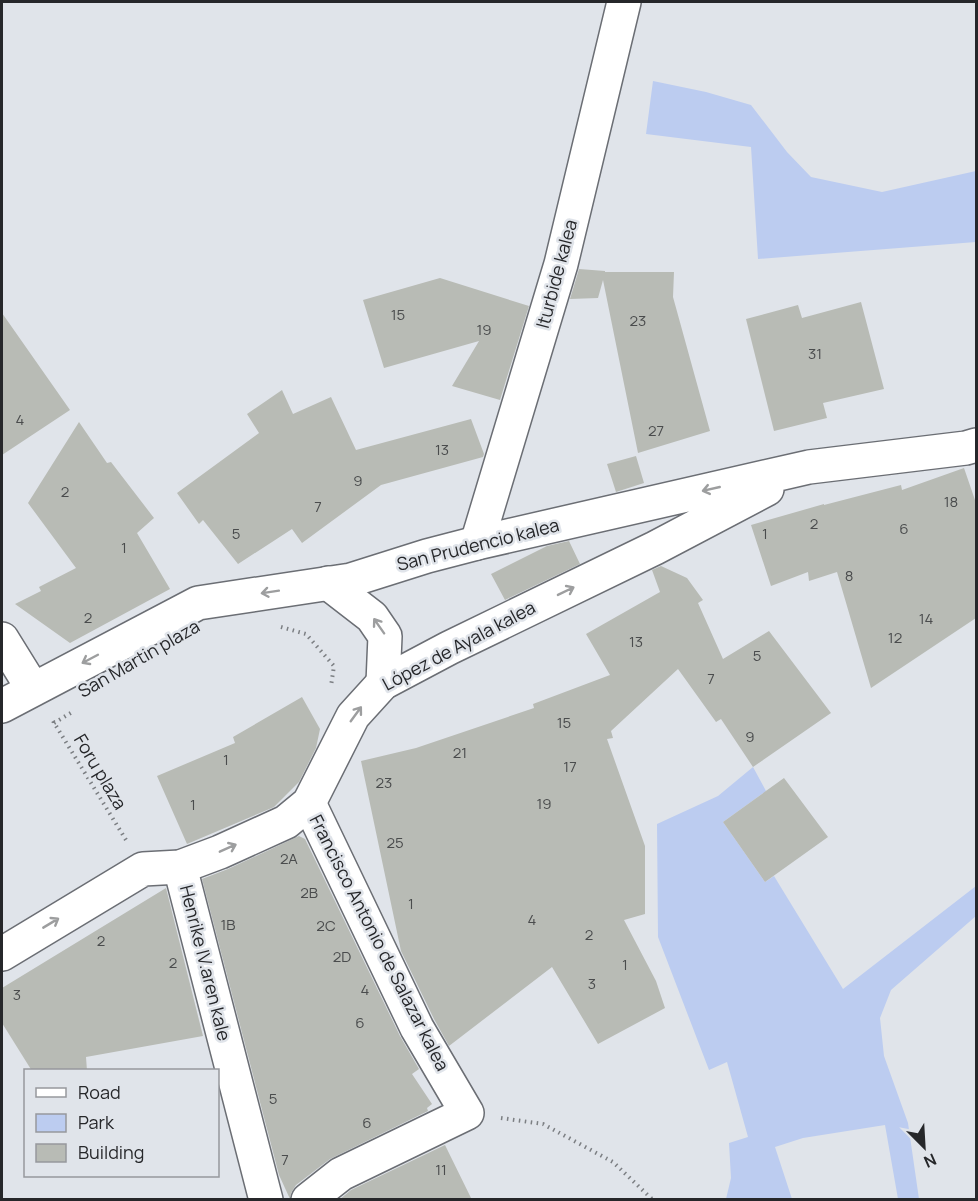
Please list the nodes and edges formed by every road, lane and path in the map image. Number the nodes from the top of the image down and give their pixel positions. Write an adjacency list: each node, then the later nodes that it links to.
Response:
1 (624, 2): 4 (street, Iturbide kalea)
2 (976, 445): 3 (street, San Prudencio kalea)
3 (809, 467): 4 (street, San Prudencio kalea, one-way to 4); 8 (street, López de Ayala kalea, one-way to 3)
4 (477, 543): 5 (street, San Prudencio kalea)
5 (328, 583): 8 (street, one-way to 5); 9 (street, San Prudencio kalea, one-way to 9)
6 (279, 626): 13 (path)
7 (2, 639): 9 (street)
8 (383, 683): 13 (street, López de Ayala kalea, one-way to 8)
9 (33, 689): 11 (street, San Prudencio kalea); 12 (path, Foru plaza)
10 (84, 705): 12 (path, San Martin plaza)
11 (2, 706)
12 (54, 723): 16 (path, Foru plaza)
13 (349, 725): 14 (street, López de Ayala kalea)
14 (309, 803): 15 (street, López de Ayala kalea, one-way to 14); 18 (street, Francisco Antonio de Salazar kalea)
15 (180, 867): 16 (street, López de Ayala kalea); 19 (street, Henrike IV.aren kale)
16 (143, 869): 17 (street, López de Ayala kalea, one-way to 16)
17 (2, 954)
18 (467, 1113): 20 (street); 21 (path)
19 (266, 1200)
20 (308, 1200)
21 (653, 1200)

